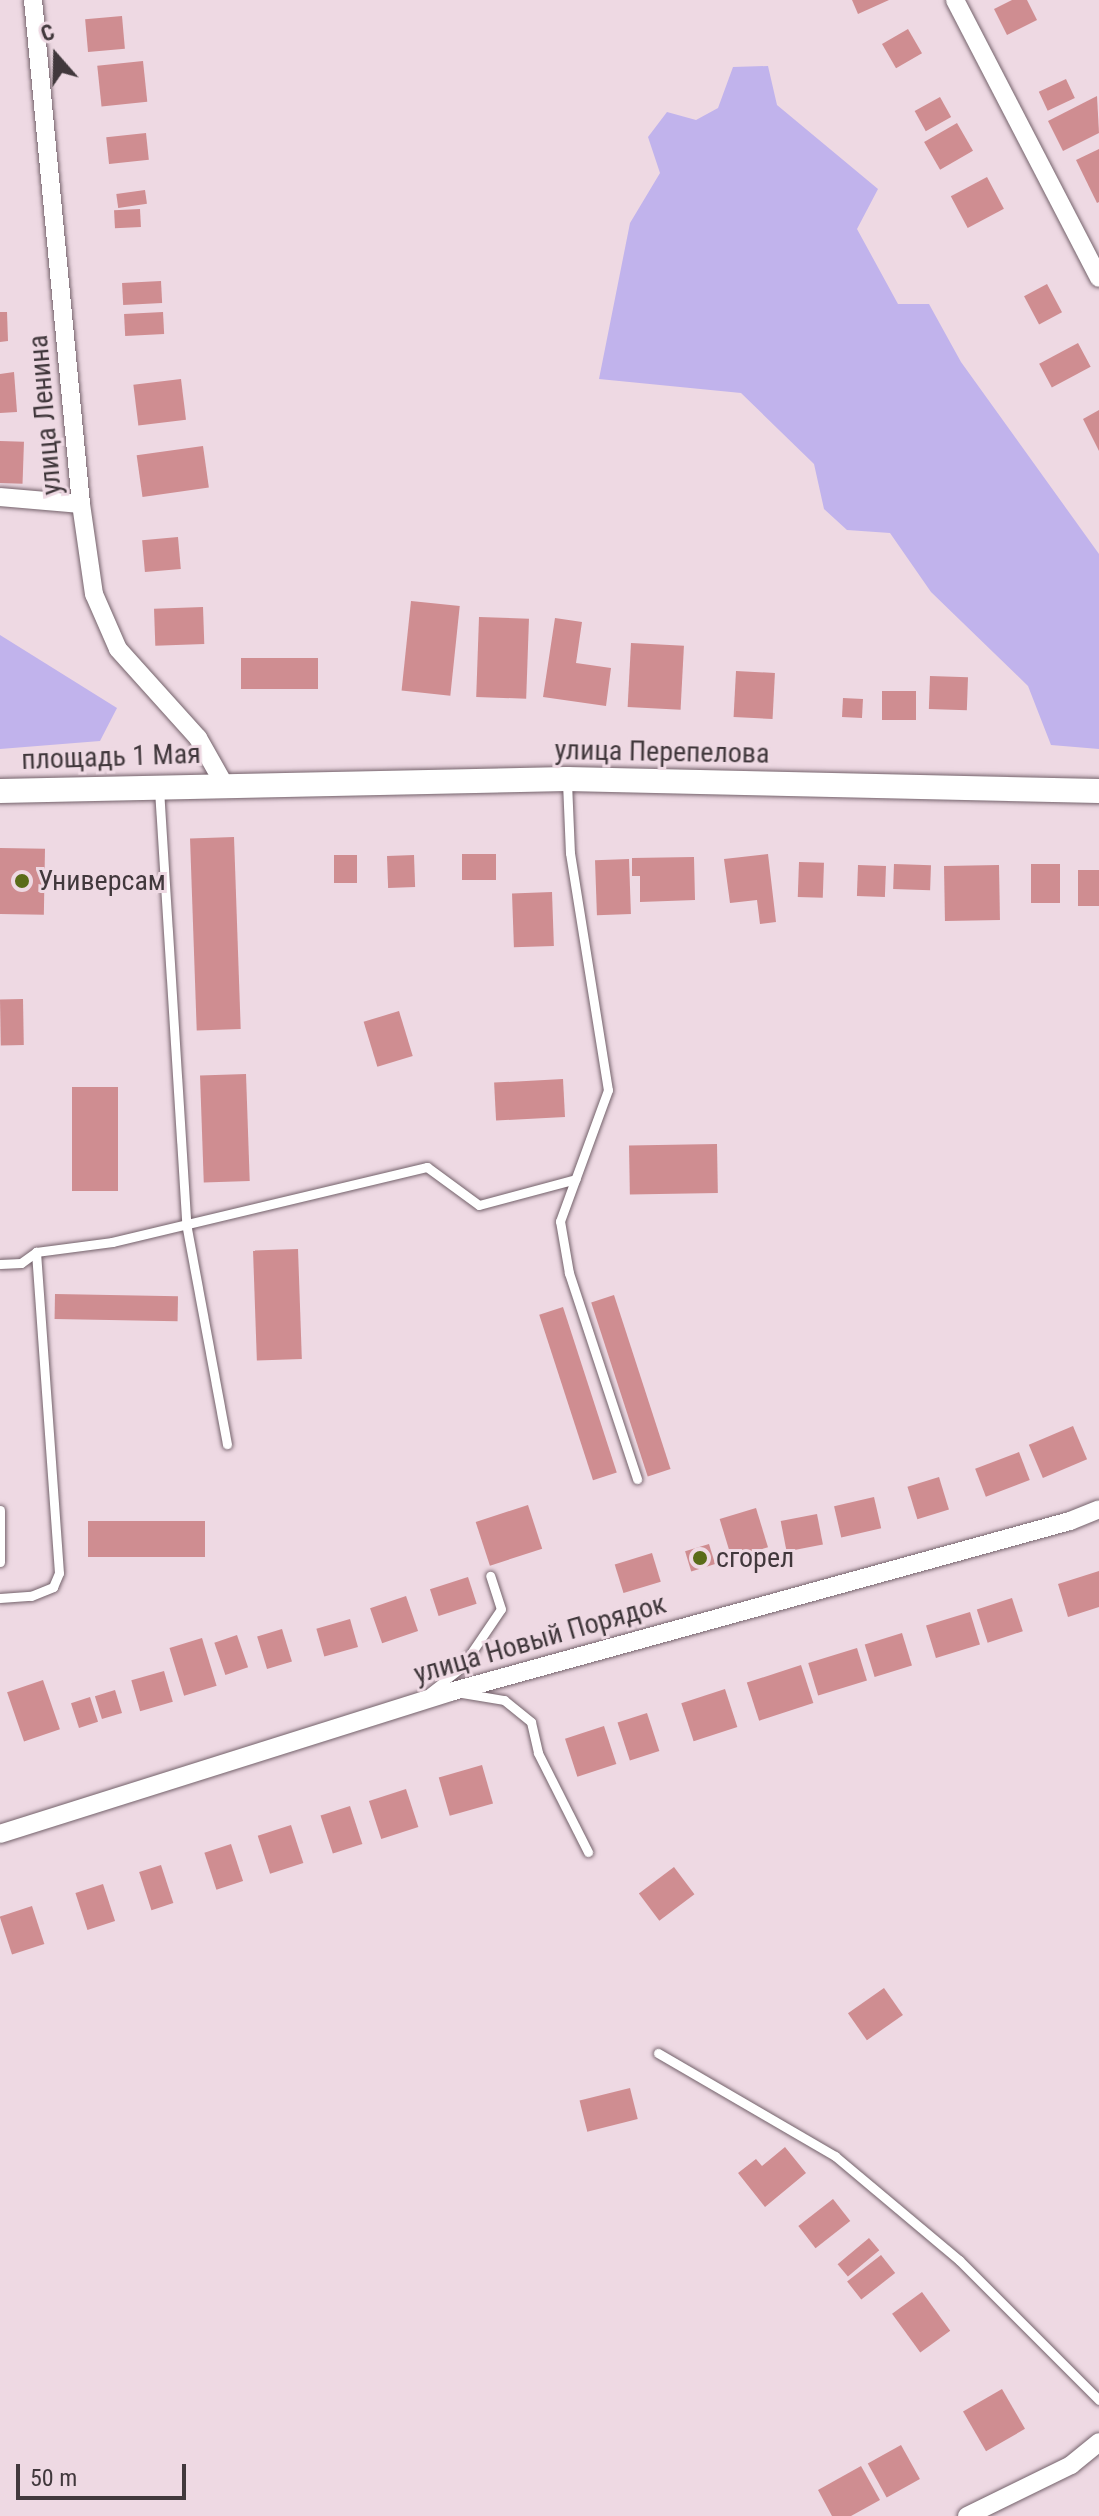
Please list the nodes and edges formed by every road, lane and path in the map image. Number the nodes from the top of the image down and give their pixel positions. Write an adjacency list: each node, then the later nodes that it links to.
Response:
1 (33, 0): 5 (street, улица Ленина)
2 (955, 0): 3 (street)
3 (1099, 278)
4 (0, 497): 5 (street)
5 (81, 504): 7 (street, улица Ленина)
6 (567, 779): 7 (street, улица Перепелова); 10 (street, улица Перепелова); 11 (lane)
7 (224, 784): 8 (street, площадь 1 Мая)
8 (159, 786): 9 (street, площадь 1 Мая); 12 (lane)
9 (0, 791)
10 (1099, 791)
11 (576, 1179): 12 (lane); 16 (lane)
12 (186, 1223): 13 (lane); 15 (lane)
13 (36, 1252): 14 (lane); 21 (lane)
14 (0, 1264)
15 (227, 1444)
16 (637, 1479)
17 (1099, 1509): 22 (street, улица Новый Порядок)
18 (0, 1510): 19 (lane)
19 (0, 1562)
20 (490, 1576): 23 (lane)
21 (0, 1598)
22 (450, 1692): 23 (street, улица Новый Порядок); 25 (lane)
23 (387, 1712): 24 (street, улица Новый Порядок)
24 (0, 1834)
25 (588, 1852)
26 (658, 2053): 27 (lane)
27 (1099, 2400)
28 (1099, 2442): 29 (street)
29 (967, 2516)

